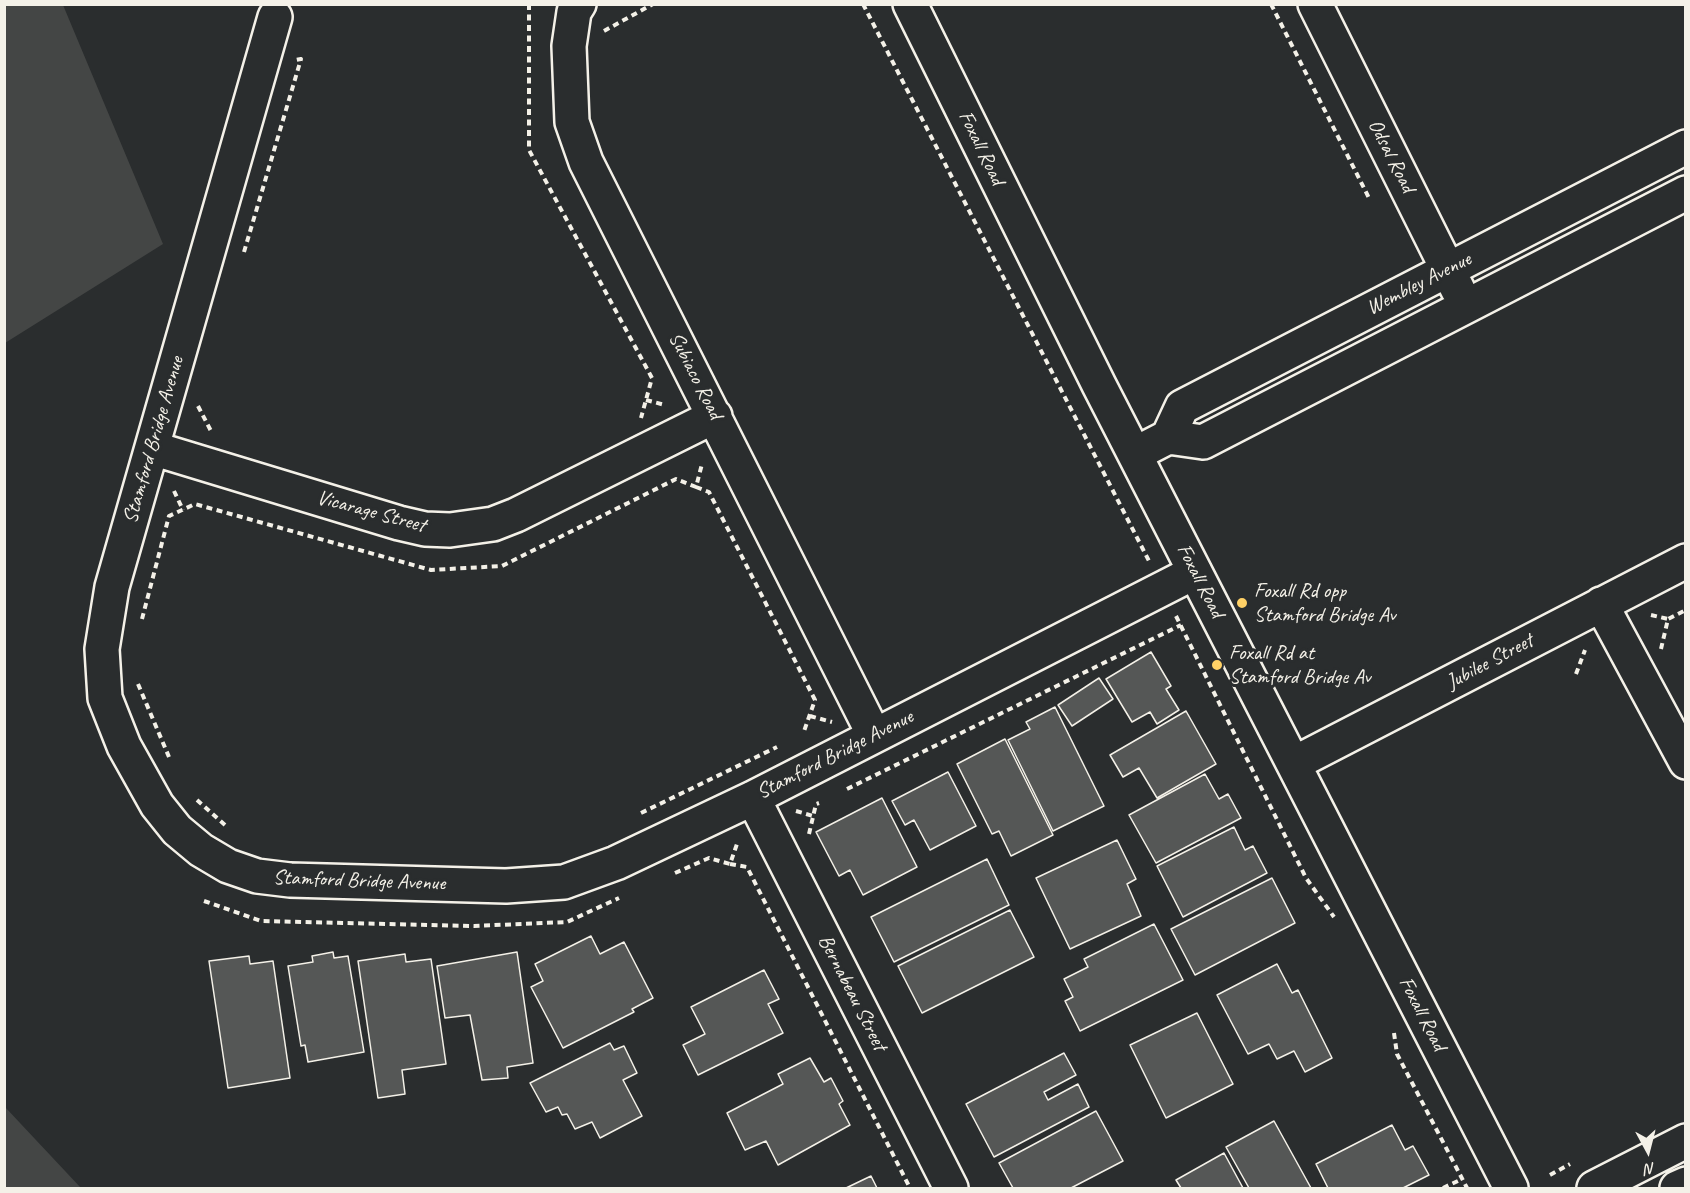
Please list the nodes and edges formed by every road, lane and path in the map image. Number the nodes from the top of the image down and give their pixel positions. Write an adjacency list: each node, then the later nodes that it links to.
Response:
1 (529, 4): 17 (path)
2 (579, 4): 19 (street, Subiaco Road)
3 (653, 4): 8 (path)
4 (910, 4): 24 (street, Foxall Road)
5 (1271, 4): 12 (path)
6 (1315, 4): 14 (street, Odsal Road)
7 (274, 17): 9 (street, Stamford Bridge Avenue)
8 (604, 40)
9 (261, 66): 13 (path); 23 (street, Stamford Bridge Avenue)
10 (1686, 147): 14 (street, Wembley Avenue)
11 (1686, 192): 15 (street, Wembley Avenue)
12 (1370, 200)
13 (241, 262)
14 (1447, 270): 15 (street, Odsal Road); 22 (street, Wembley Avenue)
15 (1466, 308): 22 (street, Wembley Avenue)
16 (201, 396): 21 (path)
17 (646, 400): 18 (path); 20 (path)
18 (669, 405)
19 (715, 416): 23 (street, Vicarage Street); 25 (path); 36 (street, Subiaco Road)
20 (630, 423)
21 (214, 437)
22 (1168, 437): 24 (street)
23 (152, 448): 44 (street, Stamford Bridge Avenue)
24 (1135, 454): 29 (street, Foxall Road)
25 (696, 487): 33 (path); 37 (path)
26 (1147, 558): 28 (path)
27 (1686, 561): 30 (street, Jubilee Street)
28 (1137, 564)
29 (1195, 572): 36 (street, Stamford Bridge Avenue); 40 (street, Foxall Road)
30 (1601, 604): 39 (street); 40 (street, Jubilee Street)
31 (1686, 610): 34 (path)
32 (1180, 625): 42 (path)
33 (139, 631)
34 (1666, 658)
35 (134, 675): 41 (path)
36 (874, 735): 44 (street, Stamford Bridge Avenue)
37 (794, 738)
38 (784, 744): 46 (path)
39 (1686, 762)
40 (1295, 763): 56 (street, Foxall Road)
41 (174, 768)
42 (838, 794)
43 (192, 796): 47 (path)
44 (753, 798): 54 (street, Bernabeau Street)
45 (827, 799): 48 (path)
46 (638, 814)
47 (228, 827)
48 (807, 841)
49 (730, 864): 53 (path)
50 (1686, 1141): 57 (street)
51 (1462, 1179): 55 (path)
52 (1686, 1184): 58 (street)
53 (910, 1188)
54 (951, 1188)
55 (1443, 1188)
56 (1511, 1188)
57 (1594, 1188)
58 (1677, 1188)

